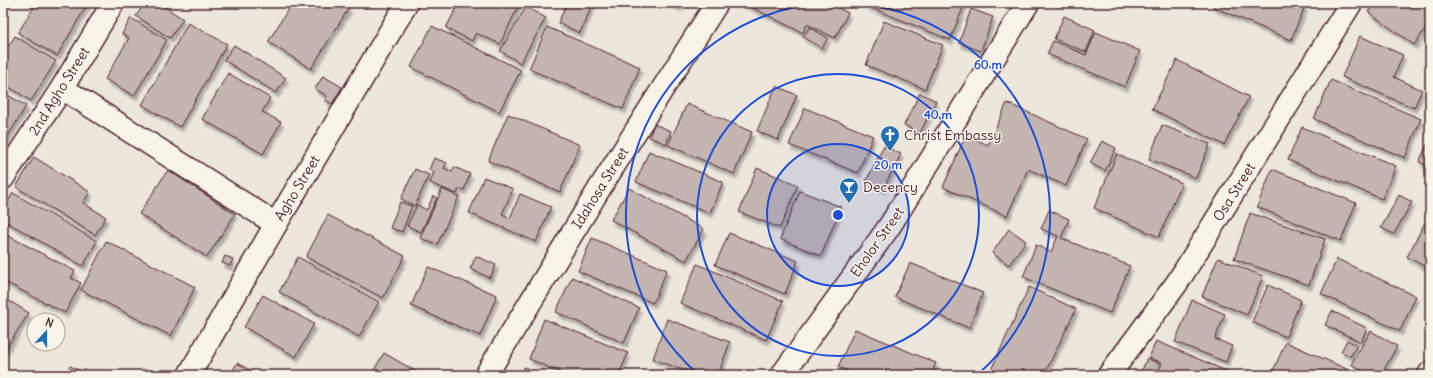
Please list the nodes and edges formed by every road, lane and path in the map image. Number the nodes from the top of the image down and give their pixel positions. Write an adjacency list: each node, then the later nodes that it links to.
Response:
1 (113, 3): 6 (street, 2nd Agho Street)
2 (407, 3): 8 (street, Agho Street)
3 (717, 3): 10 (street, Idahosa Street)
4 (1028, 3): 11 (street, Eholor Street)
5 (1350, 3): 12 (street, Osa Street)
6 (62, 88): 7 (street, 2nd Agho Street); 8 (street)
7 (3, 178)
8 (276, 224): 9 (street, Agho Street)
9 (189, 375)
10 (486, 375)
11 (782, 375)
12 (1108, 375)

